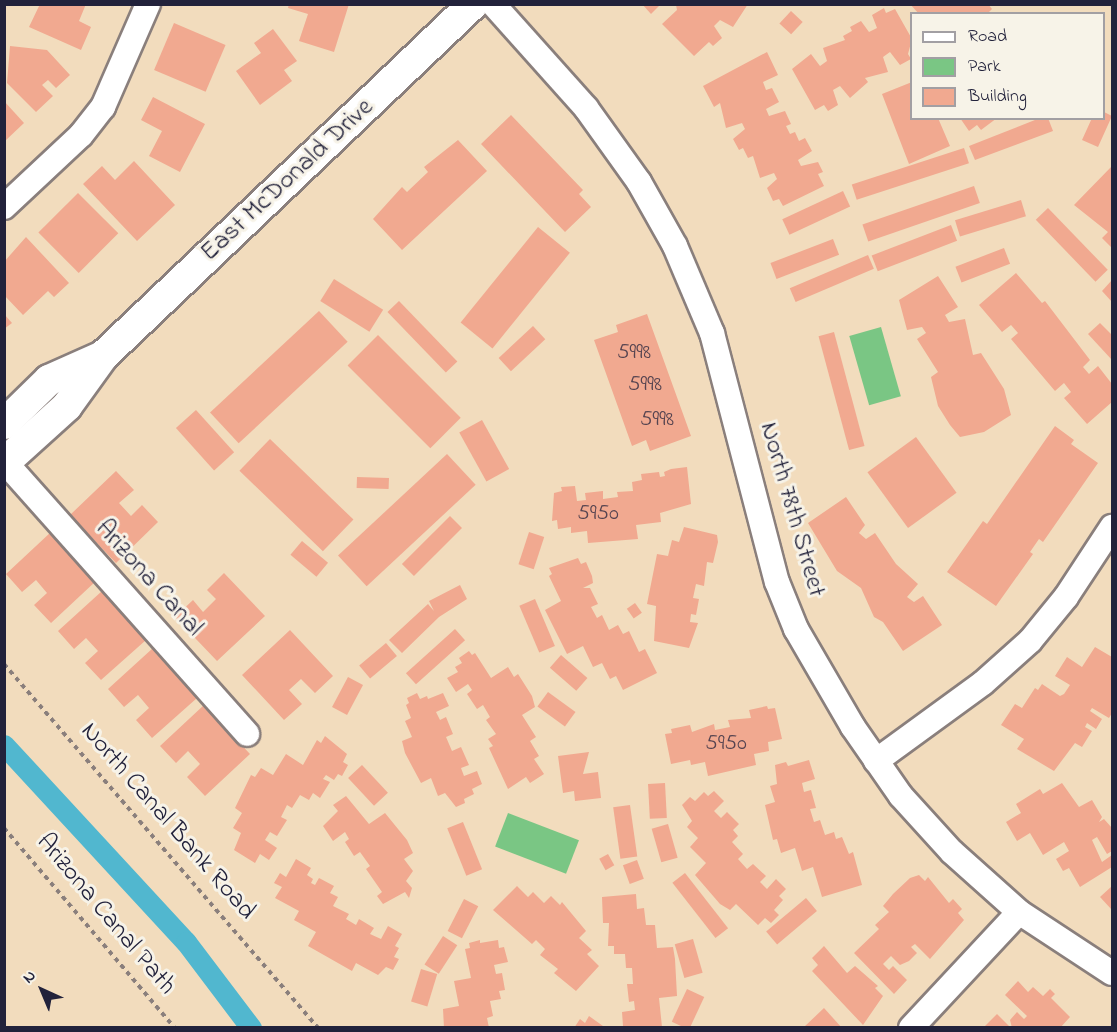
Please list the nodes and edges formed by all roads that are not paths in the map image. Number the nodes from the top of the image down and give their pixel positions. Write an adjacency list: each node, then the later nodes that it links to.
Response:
1 (148, 4): 4 (street)
2 (473, 4): 5 (main road, East McDonald Drive)
3 (493, 4): 10 (street, North 78th Street)
4 (4, 207)
5 (103, 356): 6 (main road, East McDonald Drive); 7 (main road, East McDonald Drive)
6 (4, 424)
7 (5, 462): 9 (street, Arizona Canal)
8 (1113, 527): 10 (street)
9 (247, 734)
10 (876, 760): 11 (street, North 78th Street)
11 (1019, 912): 12 (street, North 78th Street); 13 (street)
12 (1113, 973)
13 (911, 1028)

